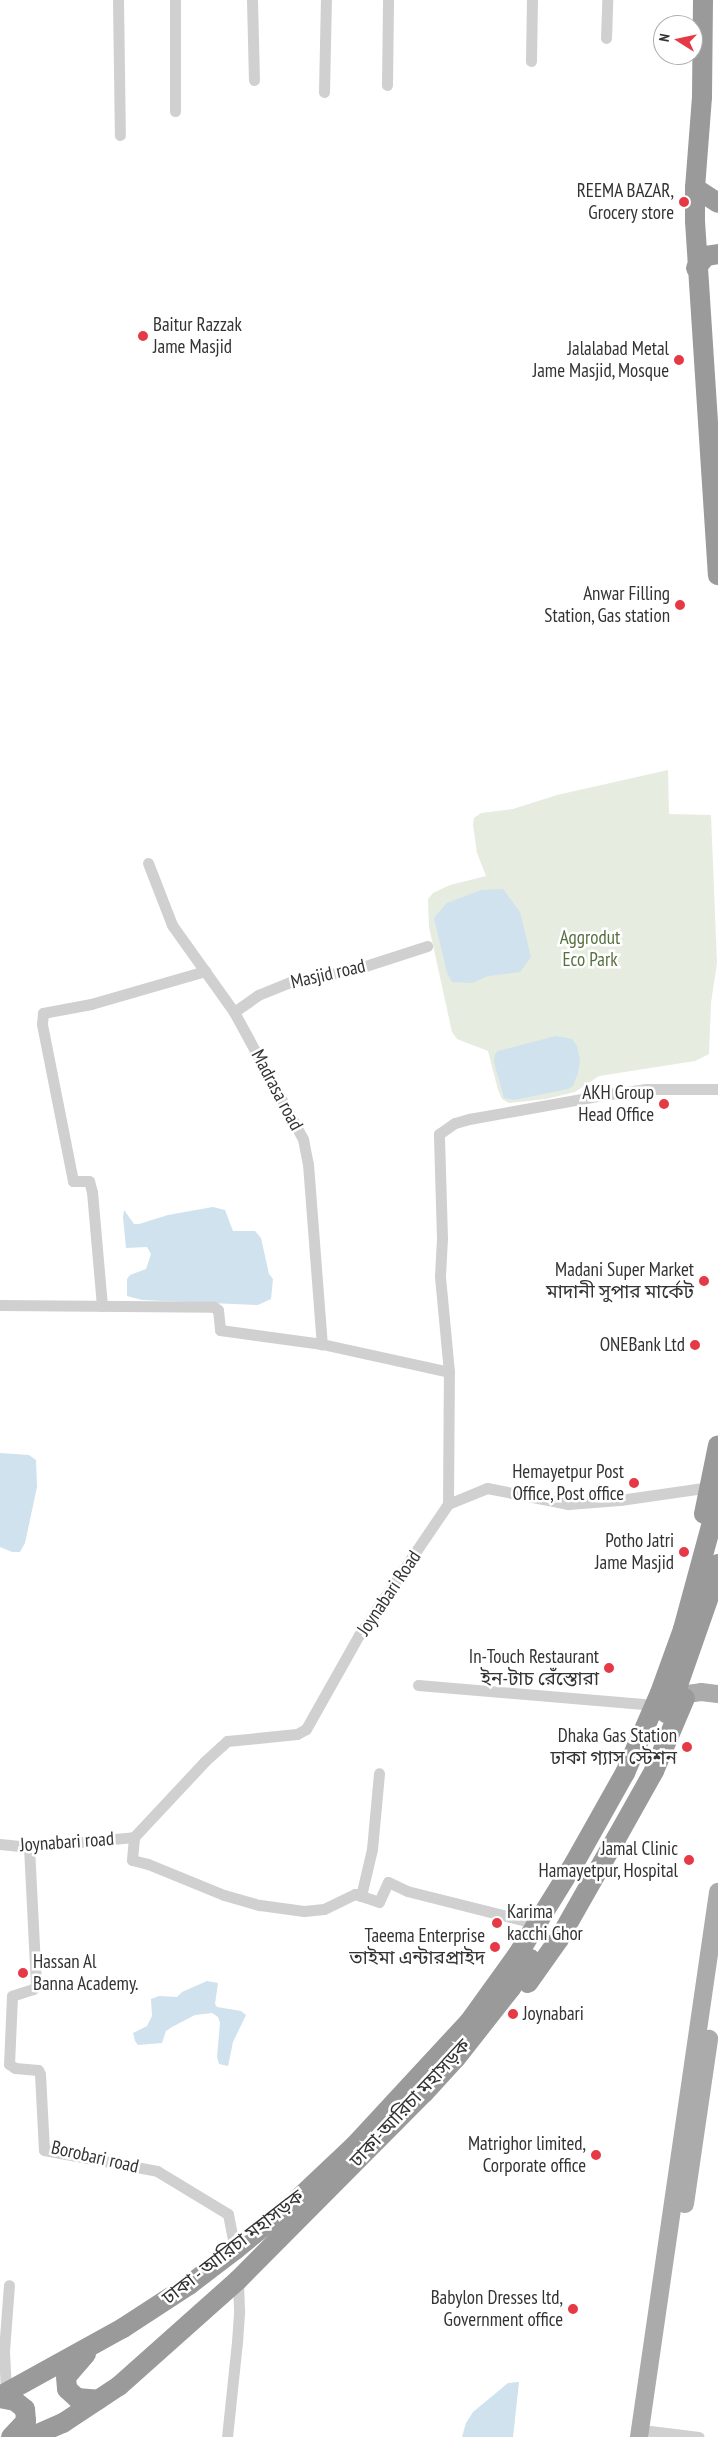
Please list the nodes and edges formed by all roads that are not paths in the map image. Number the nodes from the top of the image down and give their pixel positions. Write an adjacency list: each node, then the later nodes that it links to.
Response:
1 (118, 0): 15 (street)
2 (175, 0): 14 (street)
3 (252, 0): 11 (street)
4 (326, 0): 13 (street)
5 (388, 0): 12 (street)
6 (532, 0): 10 (street)
7 (607, 0): 9 (street)
8 (703, 0): 16 (highway)
9 (606, 38)
10 (531, 61)
11 (254, 80)
12 (387, 85)
13 (324, 92)
14 (175, 111)
15 (120, 135)
16 (695, 188): 17 (highway); 19 (highway)
17 (718, 203)
18 (718, 254): 19 (highway)
19 (696, 268): 20 (highway)
20 (718, 574)
21 (148, 863): 23 (street, Madrasa road)
22 (427, 946): 24 (street, Masjid road)
23 (205, 971): 24 (street, Madrasa road); 27 (street)
24 (234, 1012): 28 (street, Madrasa road)
25 (718, 1088): 29 (street)
26 (0, 1305): 27 (street)
27 (102, 1306): 28 (street)
28 (322, 1344): 29 (street)
29 (449, 1372): 32 (street)
30 (718, 1445): 31 (highway)
31 (714, 1494): 32 (street); 38 (highway); 47 (highway, ঢাকা-আরিচা মহাসড়ক)
32 (448, 1504): 40 (street, Joynabari Road)
33 (718, 1564): 47 (highway, ঢাকা-আরিচা মহাসড়ক)
34 (718, 1607): 36 (highway)
35 (418, 1685): 38 (street)
36 (687, 1694): 37 (main road); 47 (highway)
37 (718, 1694)
38 (643, 1704): 45 (highway)
39 (379, 1774): 44 (street)
40 (134, 1837): 42 (street, Joynabari road); 44 (street)
41 (0, 1844): 42 (street, Joynabari road)
42 (29, 1847): 48 (street, Borobari road)
43 (718, 1892): 54 (main road)
44 (358, 1895): 45 (street)
45 (526, 1920): 47 (highway)
46 (718, 1969): 54 (main road)
47 (420, 2087): 48 (highway, ঢাকা - আরিচা মহাসড়ক); 49 (highway, ঢাকা-আরিচা মহাসড়ক)
48 (235, 2250): 51 (highway, ঢাকা - আরিচা মহাসড়ক)
49 (238, 2280): 53 (highway, ঢাকা-আরিচা মহাসড়ক); 57 (street)
50 (9, 2285): 52 (street)
51 (96, 2344): 52 (highway, ঢাকা - আরিচা মহাসড়ক); 53 (highway)
52 (2, 2395): 55 (highway)
53 (98, 2400): 56 (highway, ঢাকা-আরিচা মহাসড়ক)
54 (646, 2435): 58 (street)
55 (11, 2437)
56 (31, 2437)
57 (227, 2437)
58 (699, 2437)

